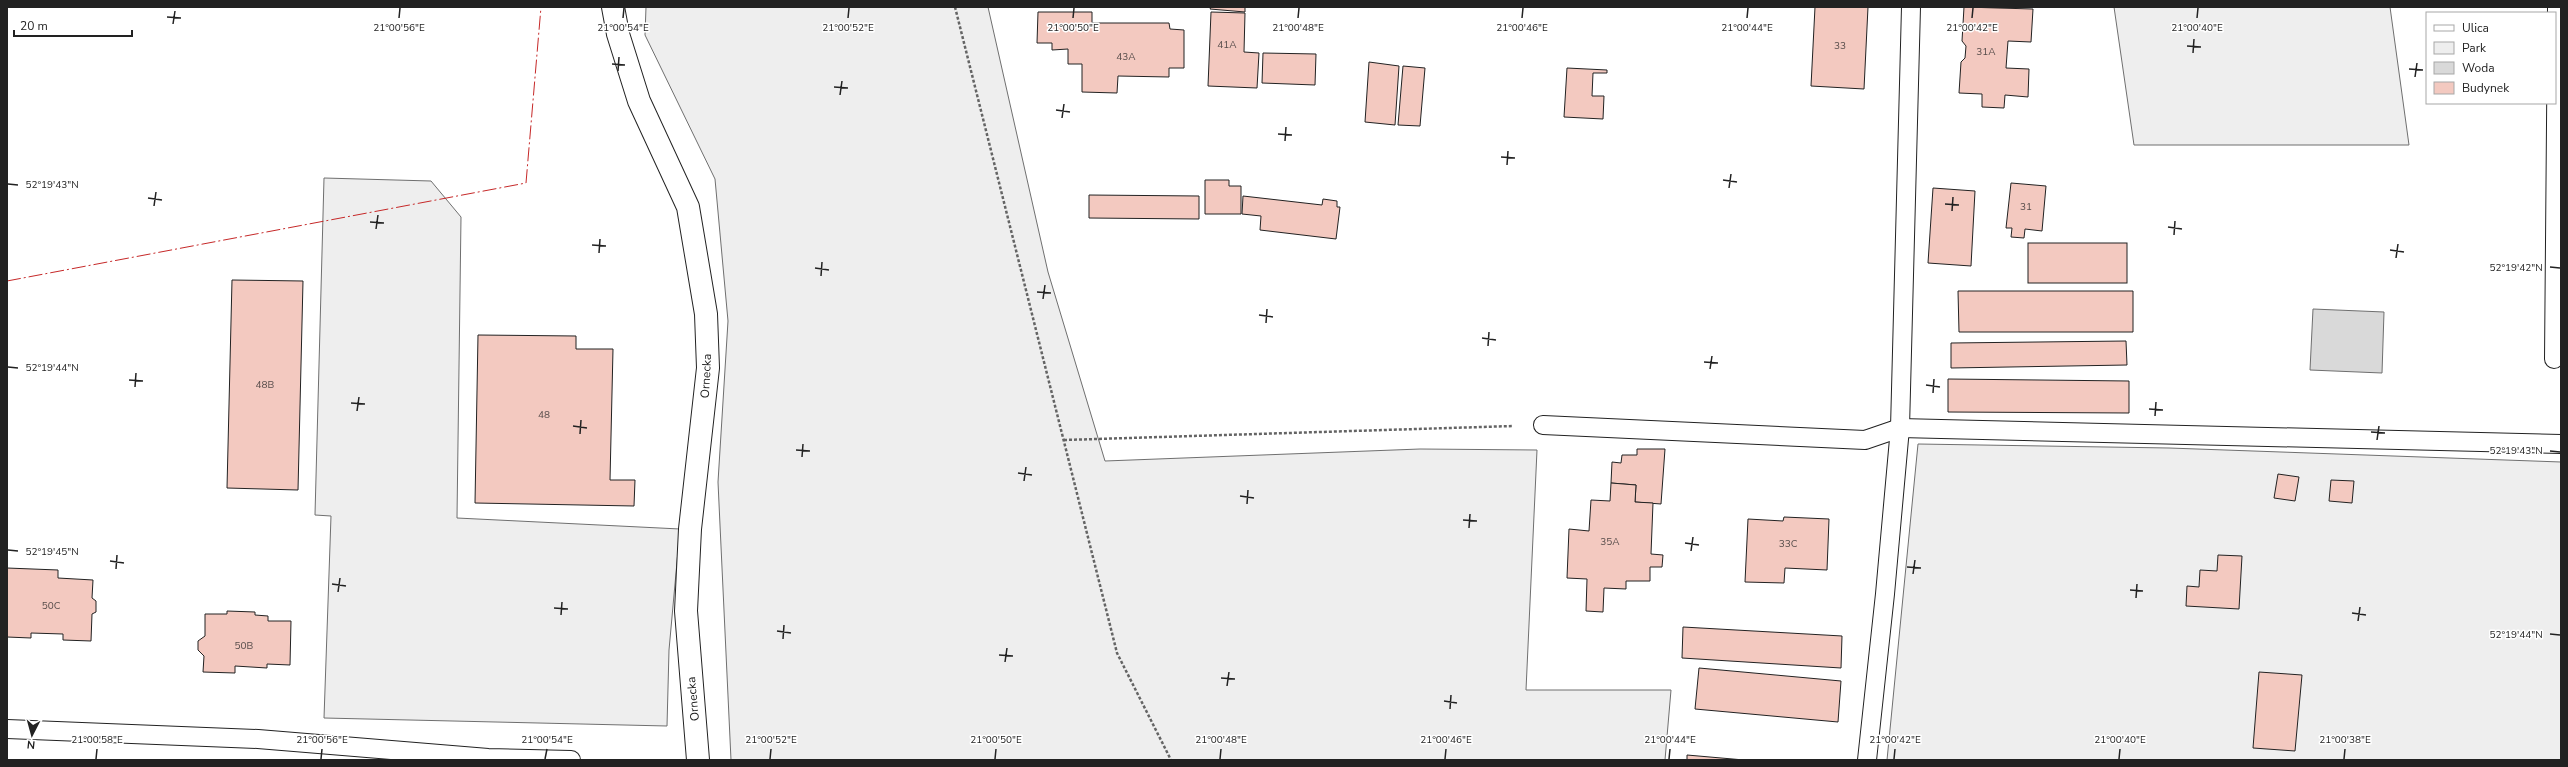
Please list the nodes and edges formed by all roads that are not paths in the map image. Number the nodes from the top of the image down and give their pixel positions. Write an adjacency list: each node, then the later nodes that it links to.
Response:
1 (613, 7): 10 (street, Ornecka)
2 (1911, 7): 6 (lane)
3 (2555, 104): 4 (lane)
4 (2554, 359)
5 (1543, 425): 6 (lane)
6 (1900, 428): 7 (lane); 11 (lane)
7 (2561, 444)
8 (7, 729): 9 (lane)
9 (571, 760)
10 (698, 760)
11 (1867, 760)

